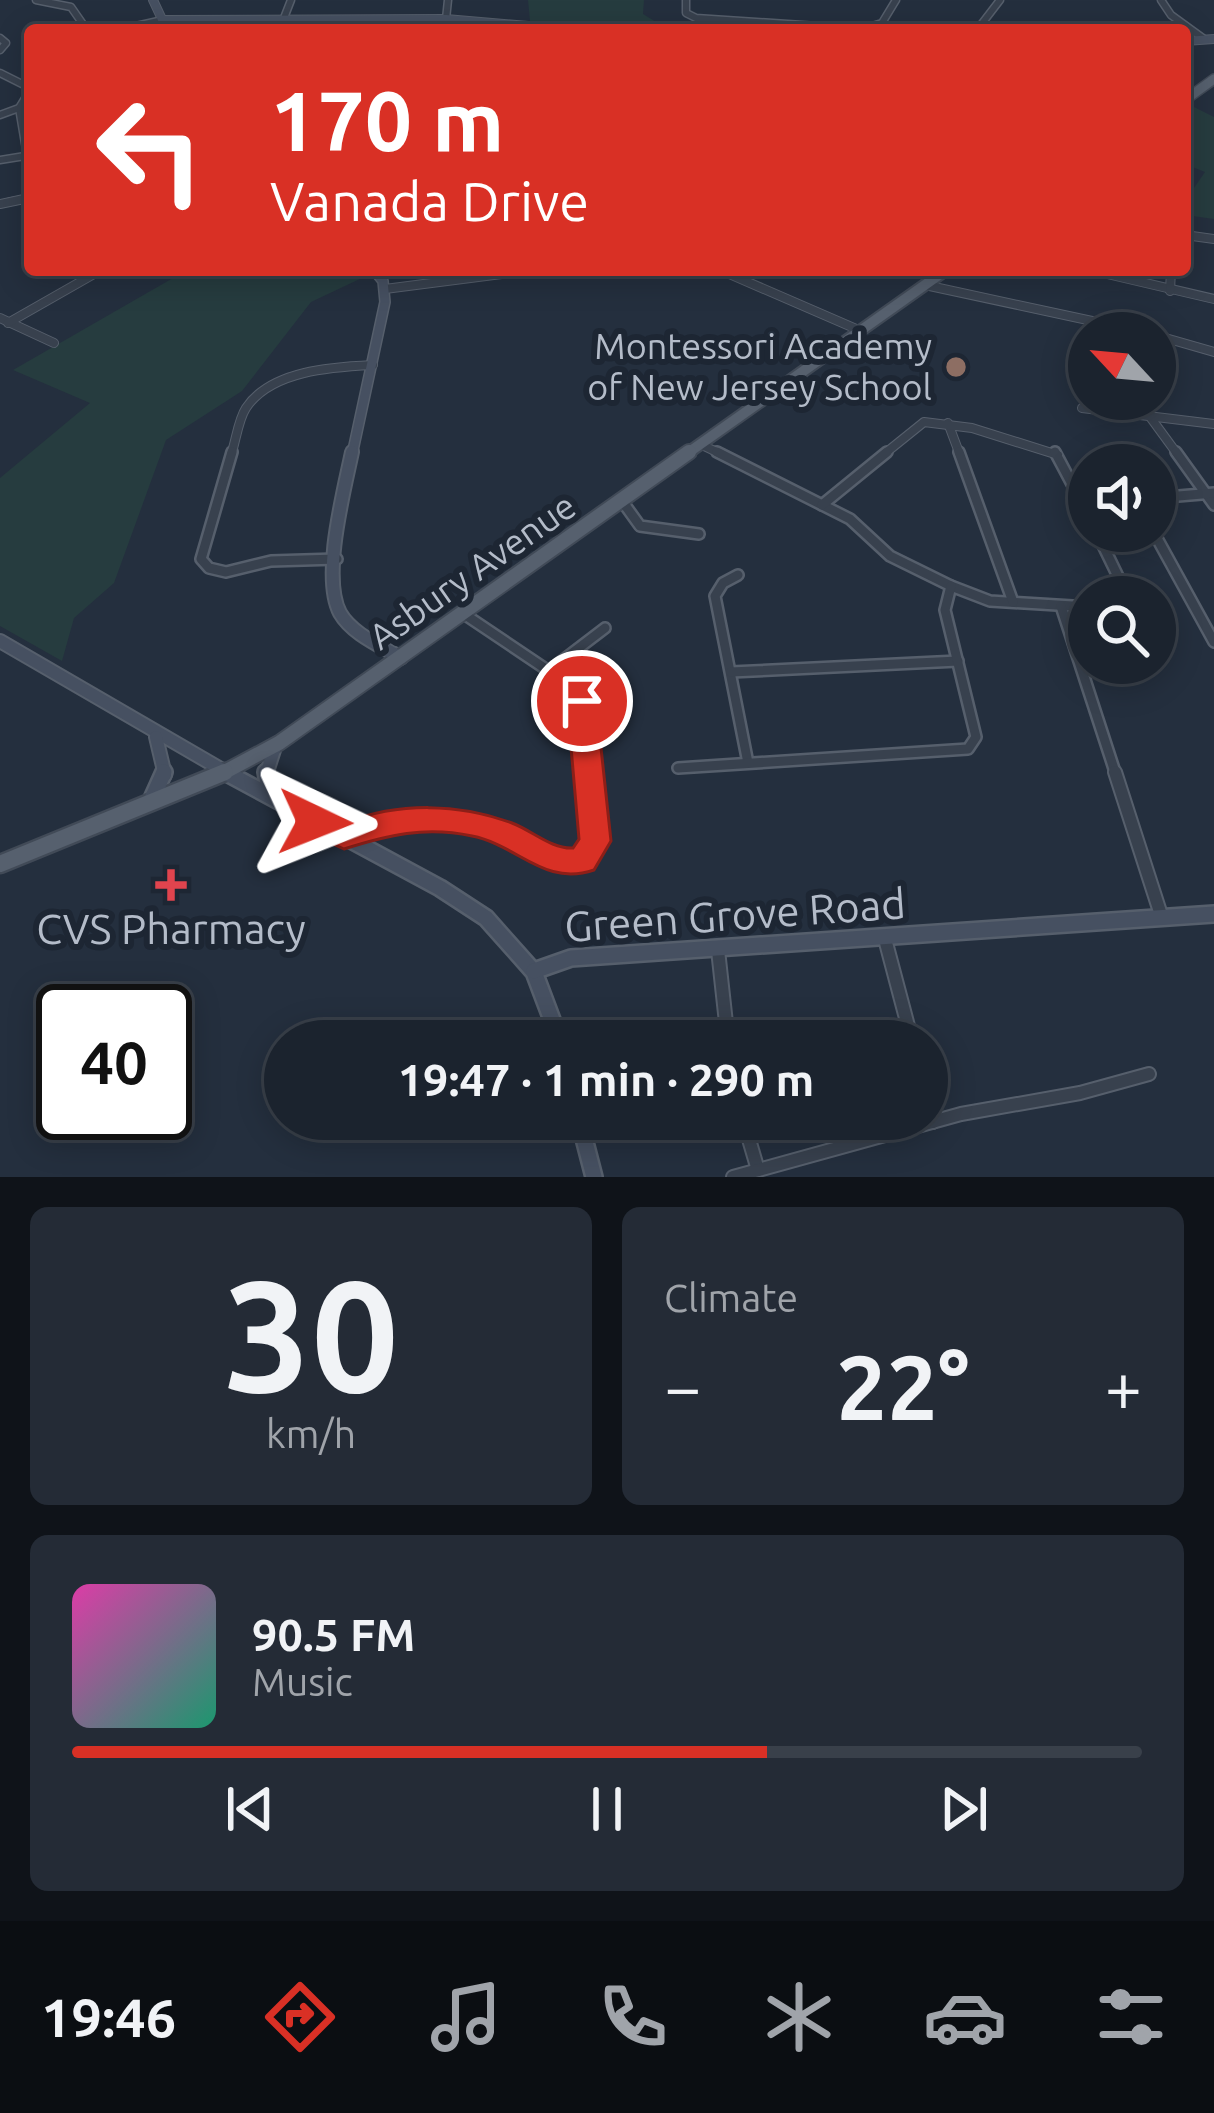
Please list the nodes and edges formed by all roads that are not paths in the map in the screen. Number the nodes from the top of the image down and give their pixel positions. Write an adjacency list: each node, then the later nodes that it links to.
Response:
1 (35, 0): 11 (street)
2 (291, 0): 9 (street)
3 (448, 0): 10 (street)
4 (686, 0): 15 (street)
5 (896, 0): 16 (street)
6 (1000, 0): 17 (street)
7 (1161, 0): 18 (street)
8 (244, 18): 9 (street); 12 (street); 13 (street)
9 (284, 18): 10 (street)
10 (446, 20): 14 (street)
11 (85, 24)
12 (176, 24)
13 (246, 24)
14 (482, 24)
15 (747, 24)
16 (877, 24)
17 (982, 24)
18 (1185, 24)
19 (0, 38): 20 (street)
20 (0, 50)
21 (24, 99): 22 (street)
22 (19, 108): 23 (street); 24 (street)
23 (0, 115)
24 (24, 119)
25 (89, 276): 37 (street)
26 (377, 276): 33 (street)
27 (488, 276): 33 (street)
28 (734, 276): 38 (street)
29 (938, 276): 32 (main road, Asbury Avenue)
30 (1113, 276): 34 (street)
31 (1171, 276): 34 (street)
32 (925, 285): 36 (street); 38 (main road, Asbury Avenue)
33 (385, 290): 42 (street)
34 (1170, 291): 35 (street)
35 (1214, 299)
36 (1068, 317)
37 (4, 320): 40 (street)
38 (861, 331): 47 (main road, Asbury Avenue)
39 (1176, 341): 41 (street)
40 (54, 343)
41 (1214, 352)
42 (373, 365): 56 (street); 56 (street)
43 (1154, 420): 49 (street)
44 (1173, 420): 46 (street)
45 (948, 422): 48 (street); 52 (street); 59 (street)
46 (1214, 424)
47 (702, 445): 51 (main road, Asbury Avenue); 52 (street)
48 (1068, 471)
49 (1210, 494): 50 (street); 53 (street)
50 (1176, 496)
51 (622, 501): 54 (street); 62 (main road, Asbury Avenue)
52 (822, 505): 58 (street)
53 (1214, 505)
54 (699, 534)
55 (1165, 552): 65 (street)
56 (337, 559): 66 (street)
57 (738, 575): 69 (street)
58 (951, 586): 59 (street); 67 (street)
59 (1013, 602): 60 (street)
60 (1060, 605): 61 (street); 80 (street)
61 (1068, 606)
62 (464, 614): 66 (main road, Asbury Avenue); 68 (street)
63 (605, 628): 68 (street)
64 (0, 641): 70 (street, Green Grove Road)
65 (1214, 642)
66 (401, 658): 71 (main road, Asbury Avenue)
67 (958, 661): 69 (street); 72 (street)
68 (550, 670): 77 (street)
69 (731, 672): 72 (street)
70 (155, 736): 74 (street, Green Grove Road); 76 (street)
71 (276, 744): 74 (main road, Asbury Avenue); 75 (street)
72 (748, 763): 73 (street)
73 (678, 768)
74 (224, 773): 75 (street, Green Grove Road); 76 (main road, Asbury Avenue)
75 (270, 793): 77 (street, Green Grove Road)
76 (145, 809): 78 (main road, Asbury Avenue)
77 (344, 837): 83 (street, Green Grove Road)
78 (0, 864)
79 (1214, 914): 80 (street, Green Grove Road)
80 (1162, 918): 81 (street, Green Grove Road)
81 (885, 939): 82 (street, Green Grove Road); 86 (street)
82 (718, 950): 83 (street, Green Grove Road); 85 (street)
83 (534, 971): 84 (street)
84 (552, 1020)
85 (726, 1020)
86 (906, 1020)
87 (1149, 1074): 88 (street)
88 (948, 1119)
89 (585, 1140): 93 (street)
90 (749, 1140): 92 (street)
91 (869, 1140): 92 (street)
92 (758, 1171): 94 (street)
93 (594, 1177)
94 (733, 1177)

